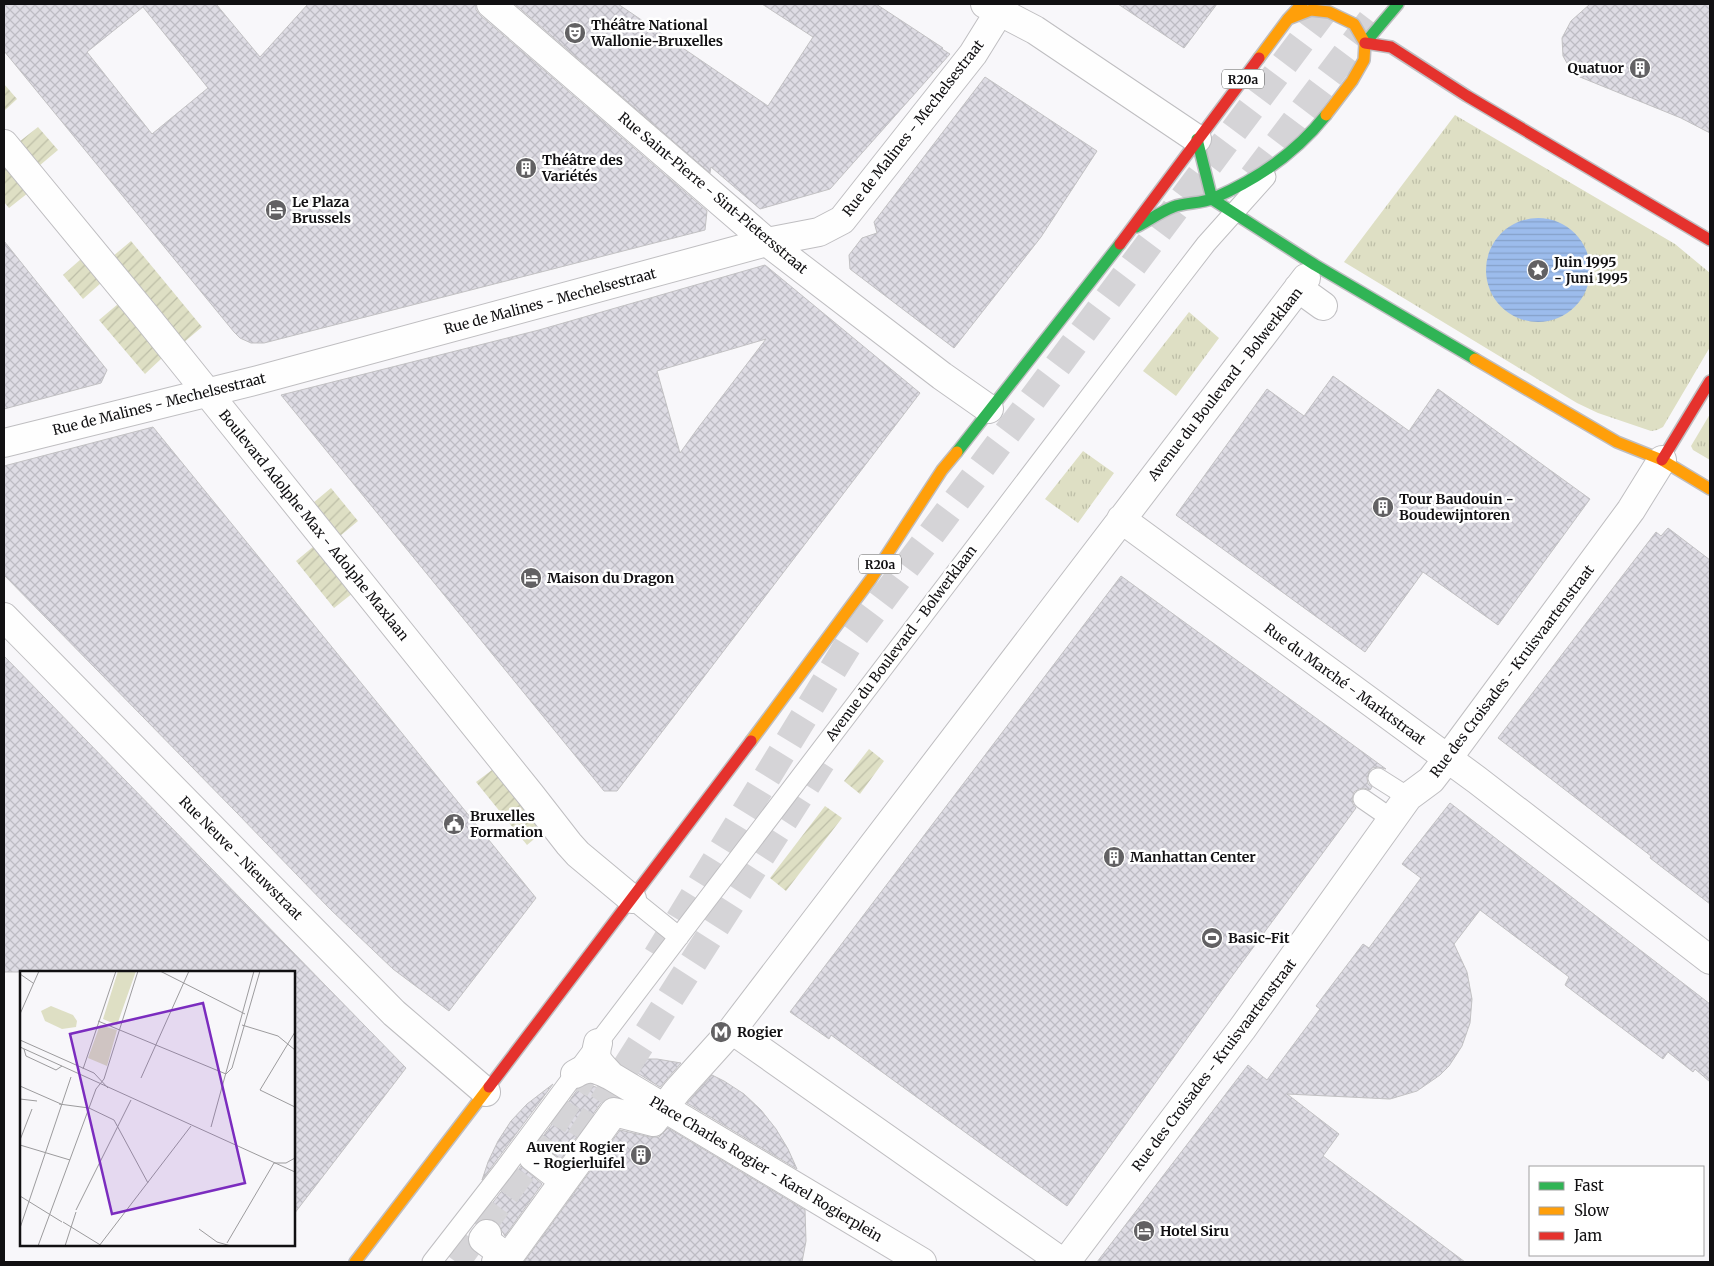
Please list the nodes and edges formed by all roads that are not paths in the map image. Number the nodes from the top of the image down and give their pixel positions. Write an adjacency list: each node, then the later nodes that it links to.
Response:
1 (491, 4): 14 (street, Rue Saint-Pierre - Sint-Pietersstraat)
2 (1302, 4): 5 (main road, R20a)
3 (1398, 4): 6 (main road)
4 (996, 6): 7 (street); 14 (street, Rue de Malines - Mechelsestraat)
5 (1288, 19): 6 (main road); 7 (main road, R20a)
6 (1365, 43): 9 (main road); 13 (main road)
7 (1197, 139): 10 (main road); 12 (main road, R20a)
8 (4, 144): 18 (street, Boulevard Adolphe Max - Adolphe Maxlaan)
9 (1282, 160): 10 (main road); 11 (lane, Avenue du Boulevard - Bolwerklaan)
10 (1212, 198): 11 (main road); 12 (main road); 15 (lane, Avenue du Boulevard - Bolwerklaan)
11 (1233, 213): 15 (lane, Avenue du Boulevard - Bolwerklaan); 21 (main road)
12 (1130, 230): 19 (main road, R20a)
13 (1710, 240)
14 (767, 242): 18 (street, Rue de Malines - Mechelsestraat); 19 (street, Rue Saint-Pierre - Sint-Pietersstraat)
15 (1206, 244): 30 (lane, Avenue du Boulevard - Bolwerklaan)
16 (1324, 306): 23 (street, Avenue du Boulevard - Bolwerklaan)
17 (1710, 381): 21 (main road, Rue des Croisades - Kruisvaartenstraat)
18 (206, 392): 20 (street, Rue de Malines - Mechelsestraat); 29 (street, Boulevard Adolphe Max - Adolphe Maxlaan)
19 (989, 409): 29 (main road, R20a)
20 (4, 444)
21 (1662, 460): 22 (main road); 25 (street, Rue des Croisades - Kruisvaartenstraat)
22 (1710, 489)
23 (1121, 519): 25 (street, Rue du Marché - Marktstraat); 32 (street, Avenue du Boulevard - Bolwerklaan)
24 (4, 617): 36 (street, Rue Neuve - Nieuwstraat)
25 (1448, 758): 28 (street, Rue des Croisades - Kruisvaartenstraat); 31 (street, Rue du Marché - Marktstraat)
26 (1378, 778): 28 (lane)
27 (1363, 799): 28 (lane)
28 (1400, 808): 46 (street, Rue des Croisades - Kruisvaartenstraat)
29 (632, 899): 30 (lane); 36 (main road)
30 (679, 937): 33 (lane, Avenue du Boulevard - Bolwerklaan)
31 (1710, 960)
32 (732, 1030): 37 (street, Avenue du Boulevard - Bolwerklaan); 45 (street)
33 (598, 1043): 34 (lane); 35 (street, Place Charles Rogier - Karel Rogierplein)
34 (575, 1074): 35 (street, Place Charles Rogier - Karel Rogierplein); 43 (lane)
35 (611, 1076): 37 (street, Place Charles Rogier - Karel Rogierplein)
36 (486, 1092): 42 (main road)
37 (664, 1107): 39 (street, Avenue du Boulevard - Bolwerklaan); 44 (street, Place Charles Rogier - Karel Rogierplein)
38 (533, 1157): 39 (street)
39 (564, 1181): 41 (street)
40 (487, 1234): 41 (street)
41 (502, 1260)
42 (356, 1262)
43 (432, 1262)
44 (922, 1262)
45 (1062, 1262)
46 (1066, 1262)

